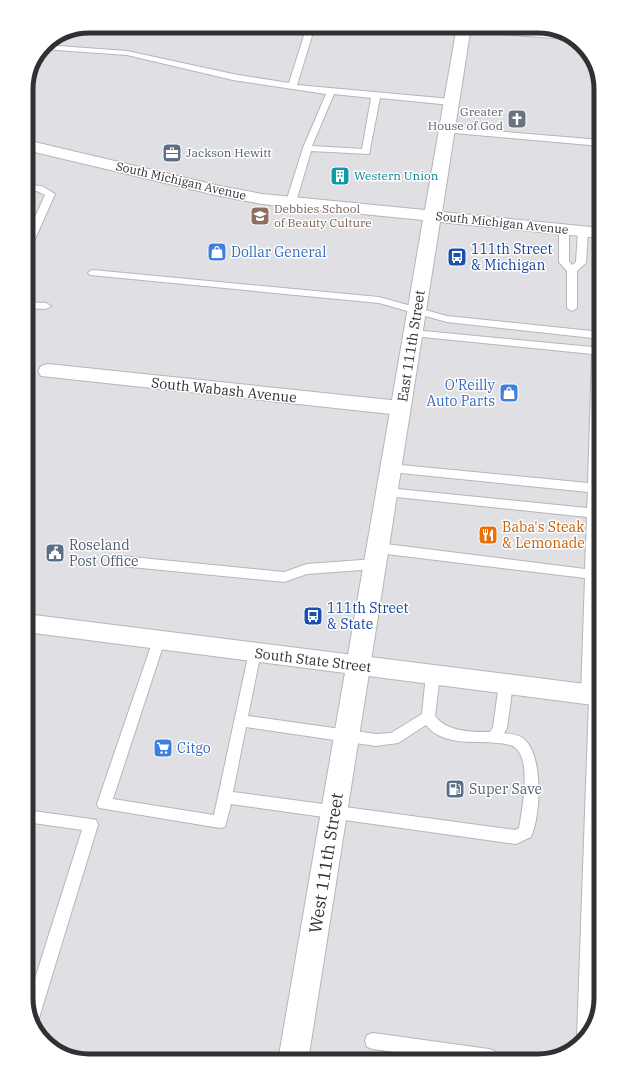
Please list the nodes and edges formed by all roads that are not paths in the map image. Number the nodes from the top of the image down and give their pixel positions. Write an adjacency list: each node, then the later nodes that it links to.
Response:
1 (309, 33): 4 (lane)
2 (463, 33): 7 (main road, East 111th Street)
3 (52, 48): 4 (lane)
4 (292, 87): 5 (lane)
5 (331, 92): 6 (lane); 11 (lane)
6 (376, 96): 7 (lane); 11 (lane)
7 (451, 102): 8 (main road, East 111th Street)
8 (446, 130): 9 (lane); 14 (main road, East 111th Street)
9 (594, 142)
10 (33, 147): 13 (main road, South Michigan Avenue)
11 (307, 148): 13 (lane)
12 (33, 188): 17 (lane)
13 (291, 202): 14 (main road, South Michigan Avenue)
14 (432, 216): 15 (main road, South Michigan Avenue); 24 (main road, East 111th Street)
15 (564, 229): 16 (main road, South Michigan Avenue); 19 (lane)
16 (584, 231): 18 (main road, South Michigan Avenue); 19 (lane)
17 (33, 232)
18 (594, 232)
19 (572, 270): 23 (lane)
20 (93, 273): 24 (lane)
21 (33, 305): 22 (lane)
22 (46, 306)
23 (572, 308)
24 (417, 310): 25 (main road, East 111th Street); 26 (lane)
25 (413, 333): 27 (lane); 29 (main road, East 111th Street)
26 (594, 335)
27 (594, 351)
28 (48, 371): 29 (main road, South Wabash Avenue)
29 (400, 408): 30 (main road, East 111th Street)
30 (391, 468): 31 (lane); 32 (main road, East 111th Street)
31 (594, 488): 33 (lane)
32 (387, 492): 33 (lane); 34 (main road, East 111th Street)
33 (593, 514): 36 (lane)
34 (377, 556): 35 (lane); 36 (lane); 41 (main road, East 111th Street)
35 (121, 560)
36 (591, 574): 40 (lane)
37 (33, 624): 38 (main road, South State Street)
38 (159, 640): 39 (main road, South State Street); 50 (lane)
39 (255, 652): 41 (main road, South State Street); 46 (lane)
40 (594, 665)
41 (358, 666): 42 (main road, South State Street); 48 (main road, West 111th Street)
42 (433, 675): 43 (main road, South State Street); 45 (lane)
43 (506, 684): 44 (main road, South State Street); 49 (lane)
44 (594, 695)
45 (428, 717): 48 (lane); 49 (lane)
46 (241, 721): 48 (lane); 50 (lane)
47 (594, 729): 54 (lane)
48 (348, 735): 51 (main road, West 111th Street)
49 (494, 737): 51 (lane)
50 (225, 797): 51 (lane)
51 (335, 811): 56 (main road, West 111th Street)
52 (33, 817): 53 (lane)
53 (34, 1008)
54 (585, 1027)
55 (373, 1041): 57 (lane)
56 (294, 1054)
57 (467, 1054)

